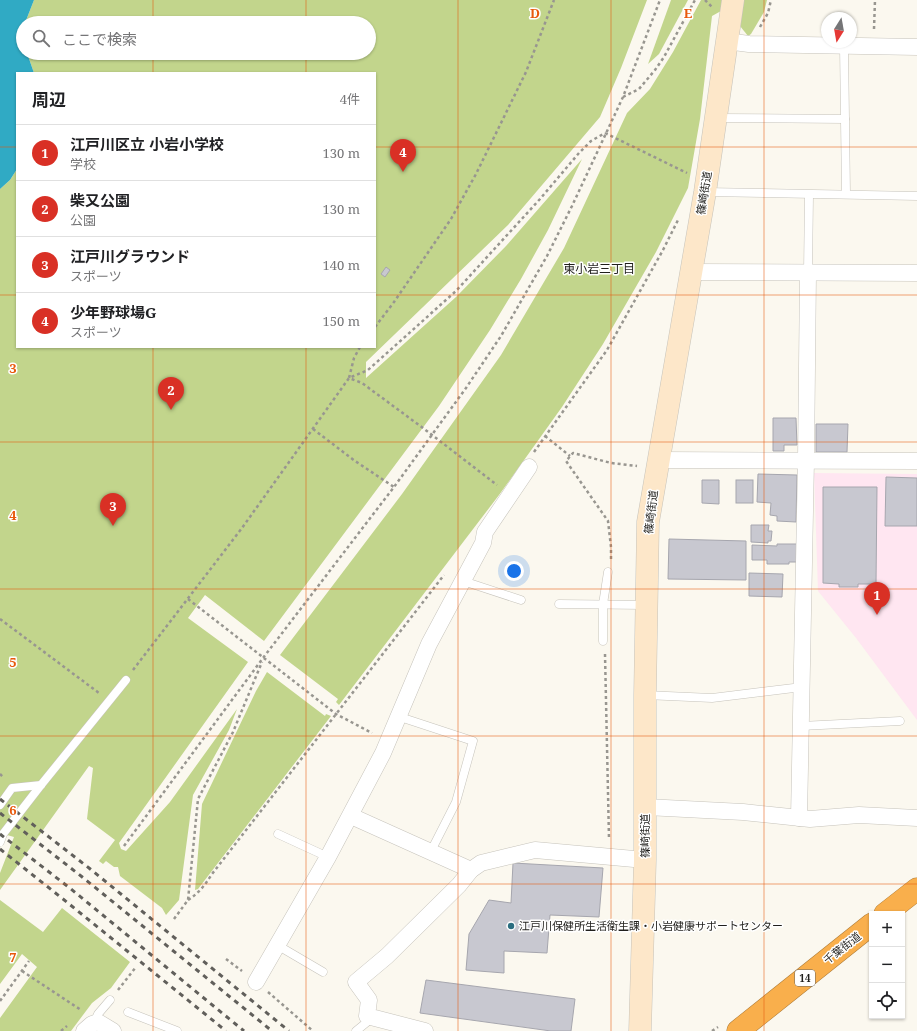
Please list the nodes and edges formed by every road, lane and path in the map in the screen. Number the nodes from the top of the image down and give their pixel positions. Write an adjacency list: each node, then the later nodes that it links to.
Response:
1 (554, 0): 28 (path)
2 (660, 0): 15 (path)
3 (695, 0): 15 (path)
4 (705, 0): 7 (path)
5 (772, 0): 8 (path)
6 (875, 0): 12 (path)
7 (724, 6): 9 (main road, 篠崎街道)
8 (761, 26)
9 (726, 41): 10 (street); 16 (main road, 篠崎街道)
10 (821, 46)
11 (857, 46): 12 (street)
12 (874, 47): 13 (street)
13 (917, 47)
14 (844, 48): 17 (lane)
15 (623, 97): 18 (path)
16 (716, 118): 17 (lane); 19 (main road, 篠崎街道)
17 (845, 119): 20 (lane)
18 (605, 133): 19 (path); 30 (path); 32 (path)
19 (699, 184): 21 (lane); 25 (main road, 篠崎街道)
20 (846, 194): 21 (lane); 22 (lane)
21 (809, 195): 26 (lane)
22 (917, 196)
23 (680, 216): 33 (path)
24 (917, 264): 27 (lane)
25 (690, 272): 26 (street); 38 (main road, 篠崎街道)
26 (808, 273): 27 (street); 35 (street)
27 (917, 273)
28 (376, 326)
29 (359, 348): 30 (path)
30 (349, 378): 31 (path); 32 (path)
31 (313, 429): 40 (path); 44 (path)
32 (432, 435): 39 (path); 40 (path)
33 (545, 436): 34 (path); 36 (path)
34 (570, 456): 38 (path); 42 (path)
35 (806, 460): 37 (street); 38 (street); 53 (street)
36 (531, 461): 43 (street)
37 (917, 461)
38 (651, 463): 48 (main road, 篠崎街道)
39 (498, 485)
40 (394, 487): 51 (path)
41 (448, 570): 56 (path)
42 (608, 572): 47 (lane)
43 (463, 581): 45 (lane); 57 (street)
44 (188, 599): 51 (path); 52 (path)
45 (521, 600)
46 (559, 604): 47 (lane)
47 (603, 604): 48 (lane); 50 (lane)
48 (646, 605): 54 (main road, 篠崎街道)
49 (0, 619): 55 (path)
50 (603, 640): 71 (path)
51 (263, 658): 56 (path); 69 (path); 76 (path)
52 (126, 680): 55 (lane)
53 (802, 687): 54 (lane); 59 (street)
54 (645, 695): 63 (main road, 篠崎街道)
55 (109, 700): 61 (lane)
56 (336, 714): 60 (path); 76 (path)
57 (400, 717): 60 (street); 70 (lane)
58 (900, 721): 59 (lane)
59 (801, 726): 65 (street)
60 (388, 742): 64 (street)
61 (41, 785): 62 (lane); 68 (lane)
62 (0, 804)
63 (646, 807): 65 (street); 73 (main road, 篠崎街道)
64 (351, 816): 70 (street); 72 (street)
65 (799, 818): 66 (street)
66 (917, 818)
67 (278, 834): 72 (lane)
68 (0, 842)
69 (124, 846)
70 (431, 851): 74 (street)
71 (610, 856): 73 (street); 74 (street)
72 (328, 857): 80 (street)
73 (646, 860): 98 (main road, 篠崎街道)
74 (472, 870): 91 (street)
75 (917, 889): 77 (highway)
76 (188, 900): 78 (path)
77 (889, 911)
78 (174, 919)
79 (869, 926): 99 (highway, 千葉街道 / 14)
80 (277, 945): 84 (lane); 85 (street)
81 (29, 961): 83 (path)
82 (136, 967): 86 (path)
83 (22, 971): 88 (path); 89 (path)
84 (323, 972)
85 (256, 982)
86 (118, 991)
87 (110, 1000): 92 (lane)
88 (0, 1001)
89 (82, 1010)
90 (128, 1012): 95 (lane)
91 (372, 1018): 93 (street); 96 (lane)
92 (89, 1027): 94 (street)
93 (392, 1027): 97 (street)
94 (112, 1031)
95 (177, 1031)
96 (356, 1031)
97 (425, 1031)
98 (640, 1031)
99 (738, 1031)

